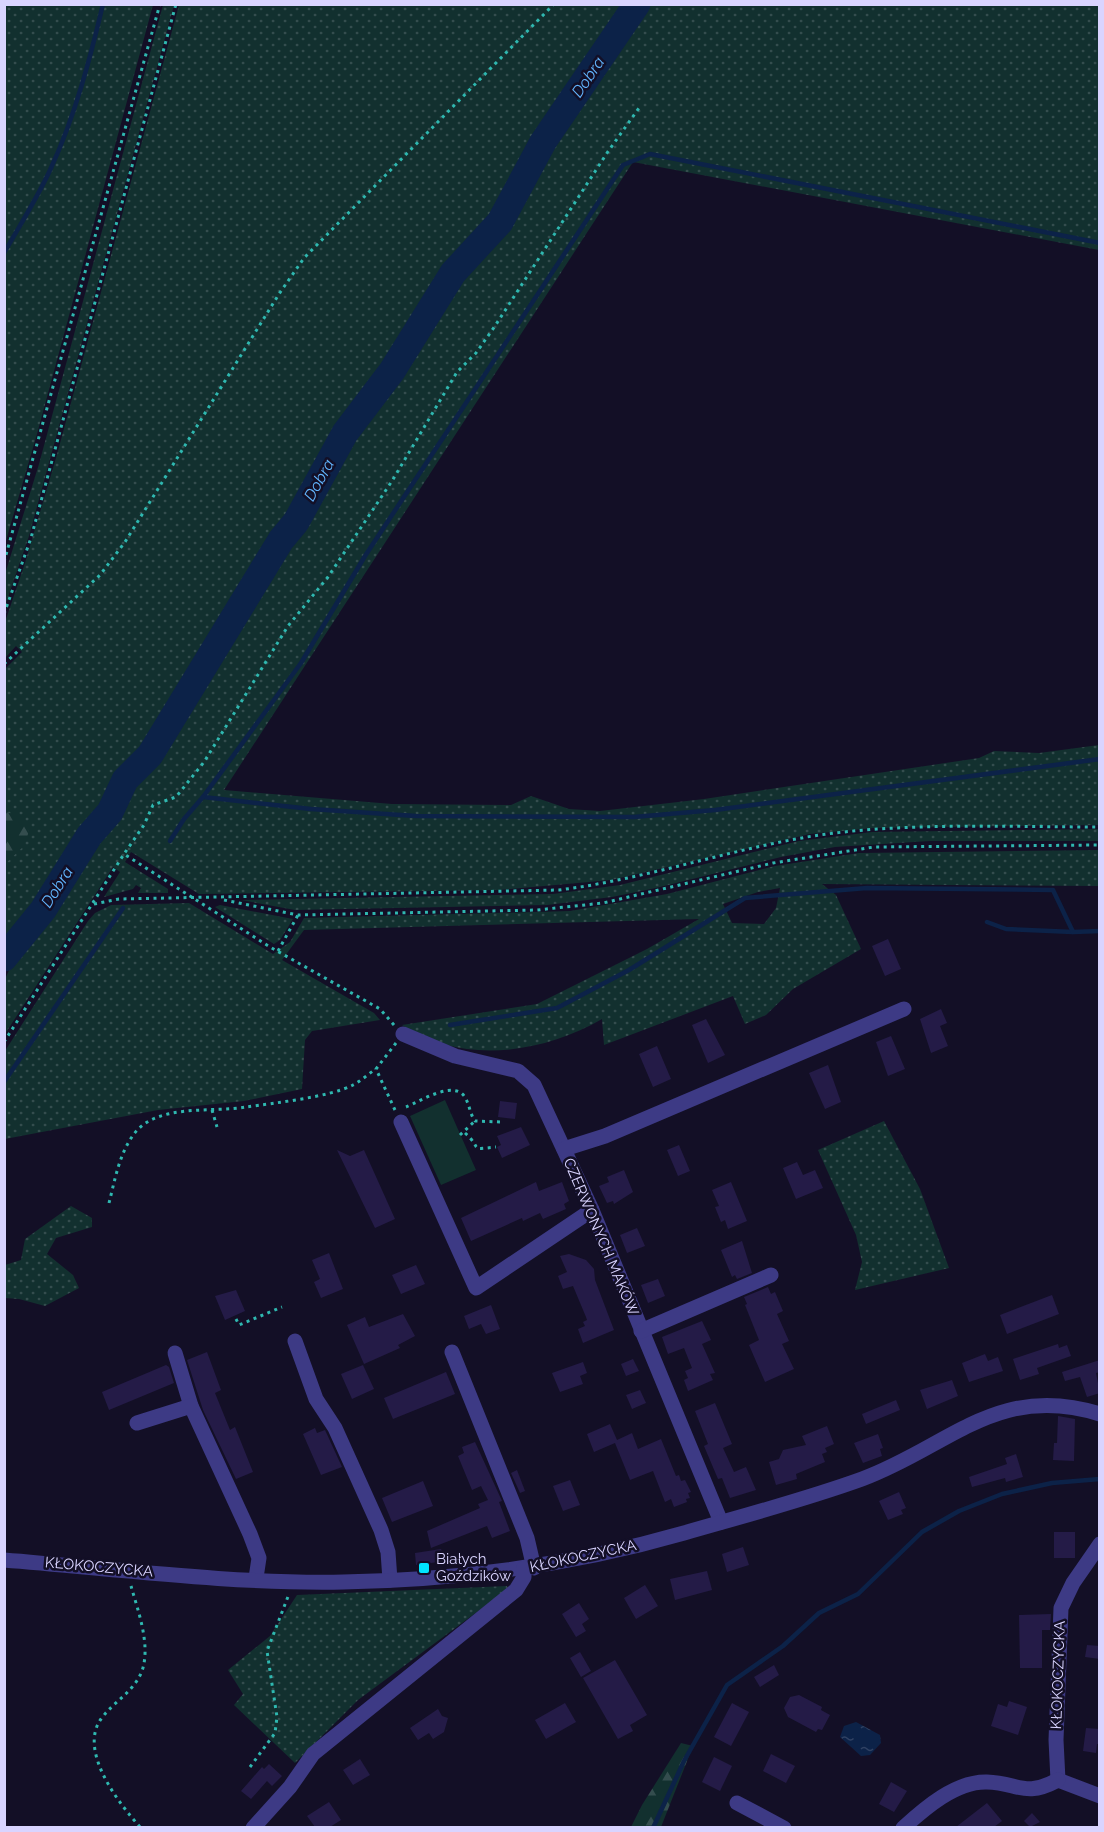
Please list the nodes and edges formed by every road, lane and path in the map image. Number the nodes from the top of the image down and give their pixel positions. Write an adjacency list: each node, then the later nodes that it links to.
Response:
1 (160, 4): 5 (path)
2 (176, 4): 6 (path)
3 (554, 4): 7 (path)
4 (639, 108): 10 (path)
5 (4, 562)
6 (4, 614)
7 (4, 664)
8 (1100, 827): 12 (path)
9 (1100, 845): 14 (path)
10 (124, 854): 11 (path); 13 (path)
11 (191, 898): 12 (path); 13 (path); 15 (path)
12 (220, 899): 14 (path)
13 (94, 904): 18 (path)
14 (298, 915): 15 (path)
15 (278, 951): 17 (path)
16 (904, 1009): 29 (street)
17 (403, 1034): 19 (path); 29 (street, CZERWONYCH MAKÓW)
18 (4, 1042)
19 (376, 1069): 21 (path); 23 (path)
20 (406, 1107): 22 (path)
21 (212, 1110): 25 (path); 30 (path)
22 (475, 1121): 24 (path); 26 (path)
23 (401, 1122): 31 (street)
24 (501, 1122)
25 (217, 1127)
26 (465, 1132): 27 (path); 28 (path)
27 (460, 1135)
28 (496, 1148)
29 (564, 1149): 31 (street, CZERWONYCH MAKÓW)
30 (109, 1203)
31 (592, 1210): 35 (street, CZERWONYCH MAKÓW)
32 (771, 1275): 35 (street)
33 (282, 1307): 34 (path)
34 (236, 1319)
35 (640, 1331): 42 (street, CZERWONYCH MAKÓW)
36 (295, 1341): 48 (street)
37 (452, 1352): 45 (street)
38 (175, 1353): 39 (street)
39 (191, 1406): 41 (street); 47 (street)
40 (1100, 1414): 42 (street, KŁOKOCZYCKA)
41 (137, 1423)
42 (721, 1522): 45 (street, KŁOKOCZYCKA)
43 (1100, 1544): 51 (street, KŁOKOCZYCKA)
44 (4, 1560): 46 (street, KŁOKOCZYCKA)
45 (529, 1568): 48 (street, KŁOKOCZYCKA); 55 (street)
46 (127, 1569): 47 (street, KŁOKOCZYCKA); 54 (path)
47 (256, 1578): 49 (street, KŁOKOCZYCKA)
48 (390, 1580): 49 (street, KŁOKOCZYCKA)
49 (295, 1582): 50 (path)
50 (250, 1767)
51 (1058, 1780): 52 (street); 57 (street)
52 (1100, 1796)
53 (737, 1803): 56 (street)
54 (141, 1827)
55 (253, 1827)
56 (784, 1827)
57 (905, 1827)

